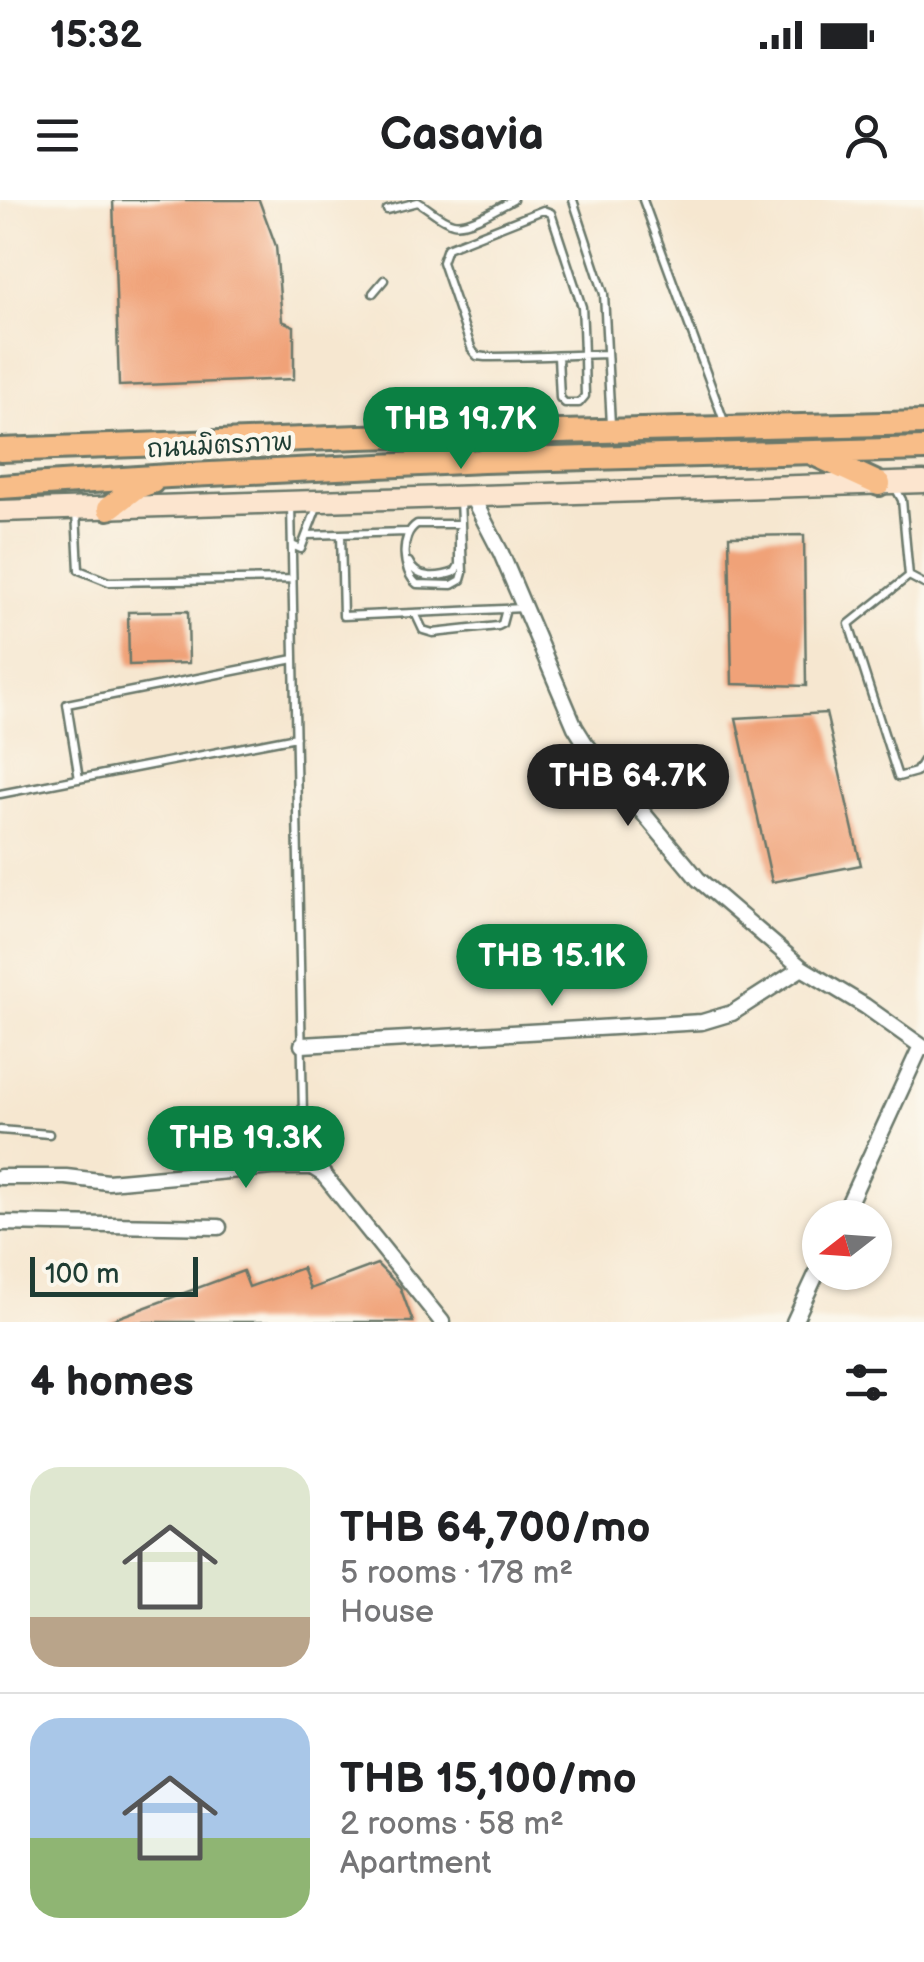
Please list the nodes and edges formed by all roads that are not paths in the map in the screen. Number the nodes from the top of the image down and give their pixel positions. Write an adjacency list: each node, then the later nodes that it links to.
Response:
1 (513, 200): 4 (lane)
2 (572, 200): 8 (lane)
3 (643, 200): 11 (lane)
4 (387, 210)
5 (384, 280): 6 (lane)
6 (373, 294)
7 (584, 354): 8 (lane); 9 (lane); 9 (lane); 9 (lane)
8 (607, 354): 12 (lane)
9 (558, 356)
10 (924, 423): 11 (main road, ถนนมิตรภาพ)
11 (726, 426): 12 (main road, ถนนมิตรภาพ)
12 (611, 432): 14 (main road, ถนนมิตรภาพ)
13 (924, 449): 15 (main road, ถนนมิตรภาพ)
14 (0, 450)
15 (812, 452): 16 (main road, ถนนมิตรภาพ); 18 (main road)
16 (169, 476): 19 (main road, ถนนมิตรภาพ); 23 (main road)
17 (924, 482): 18 (main road)
18 (886, 484): 20 (main road); 31 (lane)
19 (0, 487)
20 (466, 497): 22 (main road); 26 (lane); 34 (street)
21 (291, 502): 22 (main road); 23 (main road); 30 (lane)
22 (320, 502): 29 (lane)
23 (108, 508): 24 (main road)
24 (76, 509): 25 (main road); 32 (lane)
25 (0, 511)
26 (461, 524): 27 (lane); 27 (lane)
27 (407, 532): 28 (lane)
28 (340, 534): 29 (lane); 36 (lane)
29 (307, 535): 30 (lane)
30 (292, 545): 32 (lane)
31 (909, 576): 33 (lane); 39 (lane)
32 (292, 579): 37 (lane)
33 (924, 584)
34 (524, 608): 35 (lane); 42 (street)
35 (506, 609): 36 (lane); 36 (lane)
36 (415, 613)
37 (294, 659): 38 (lane); 40 (lane)
38 (296, 737): 40 (lane); 43 (lane)
39 (924, 759)
40 (79, 779): 41 (lane)
41 (0, 794)
42 (802, 968): 43 (street); 44 (street)
43 (302, 1045): 45 (lane)
44 (923, 1047): 51 (street)
45 (302, 1116): 48 (lane); 49 (lane)
46 (0, 1130): 47 (lane)
47 (49, 1134)
48 (274, 1167): 49 (street); 50 (street)
49 (323, 1174): 55 (street)
50 (0, 1177)
51 (851, 1200)
52 (0, 1223): 53 (street)
53 (220, 1227)
54 (809, 1290): 56 (street)
55 (442, 1322)
56 (794, 1322)

